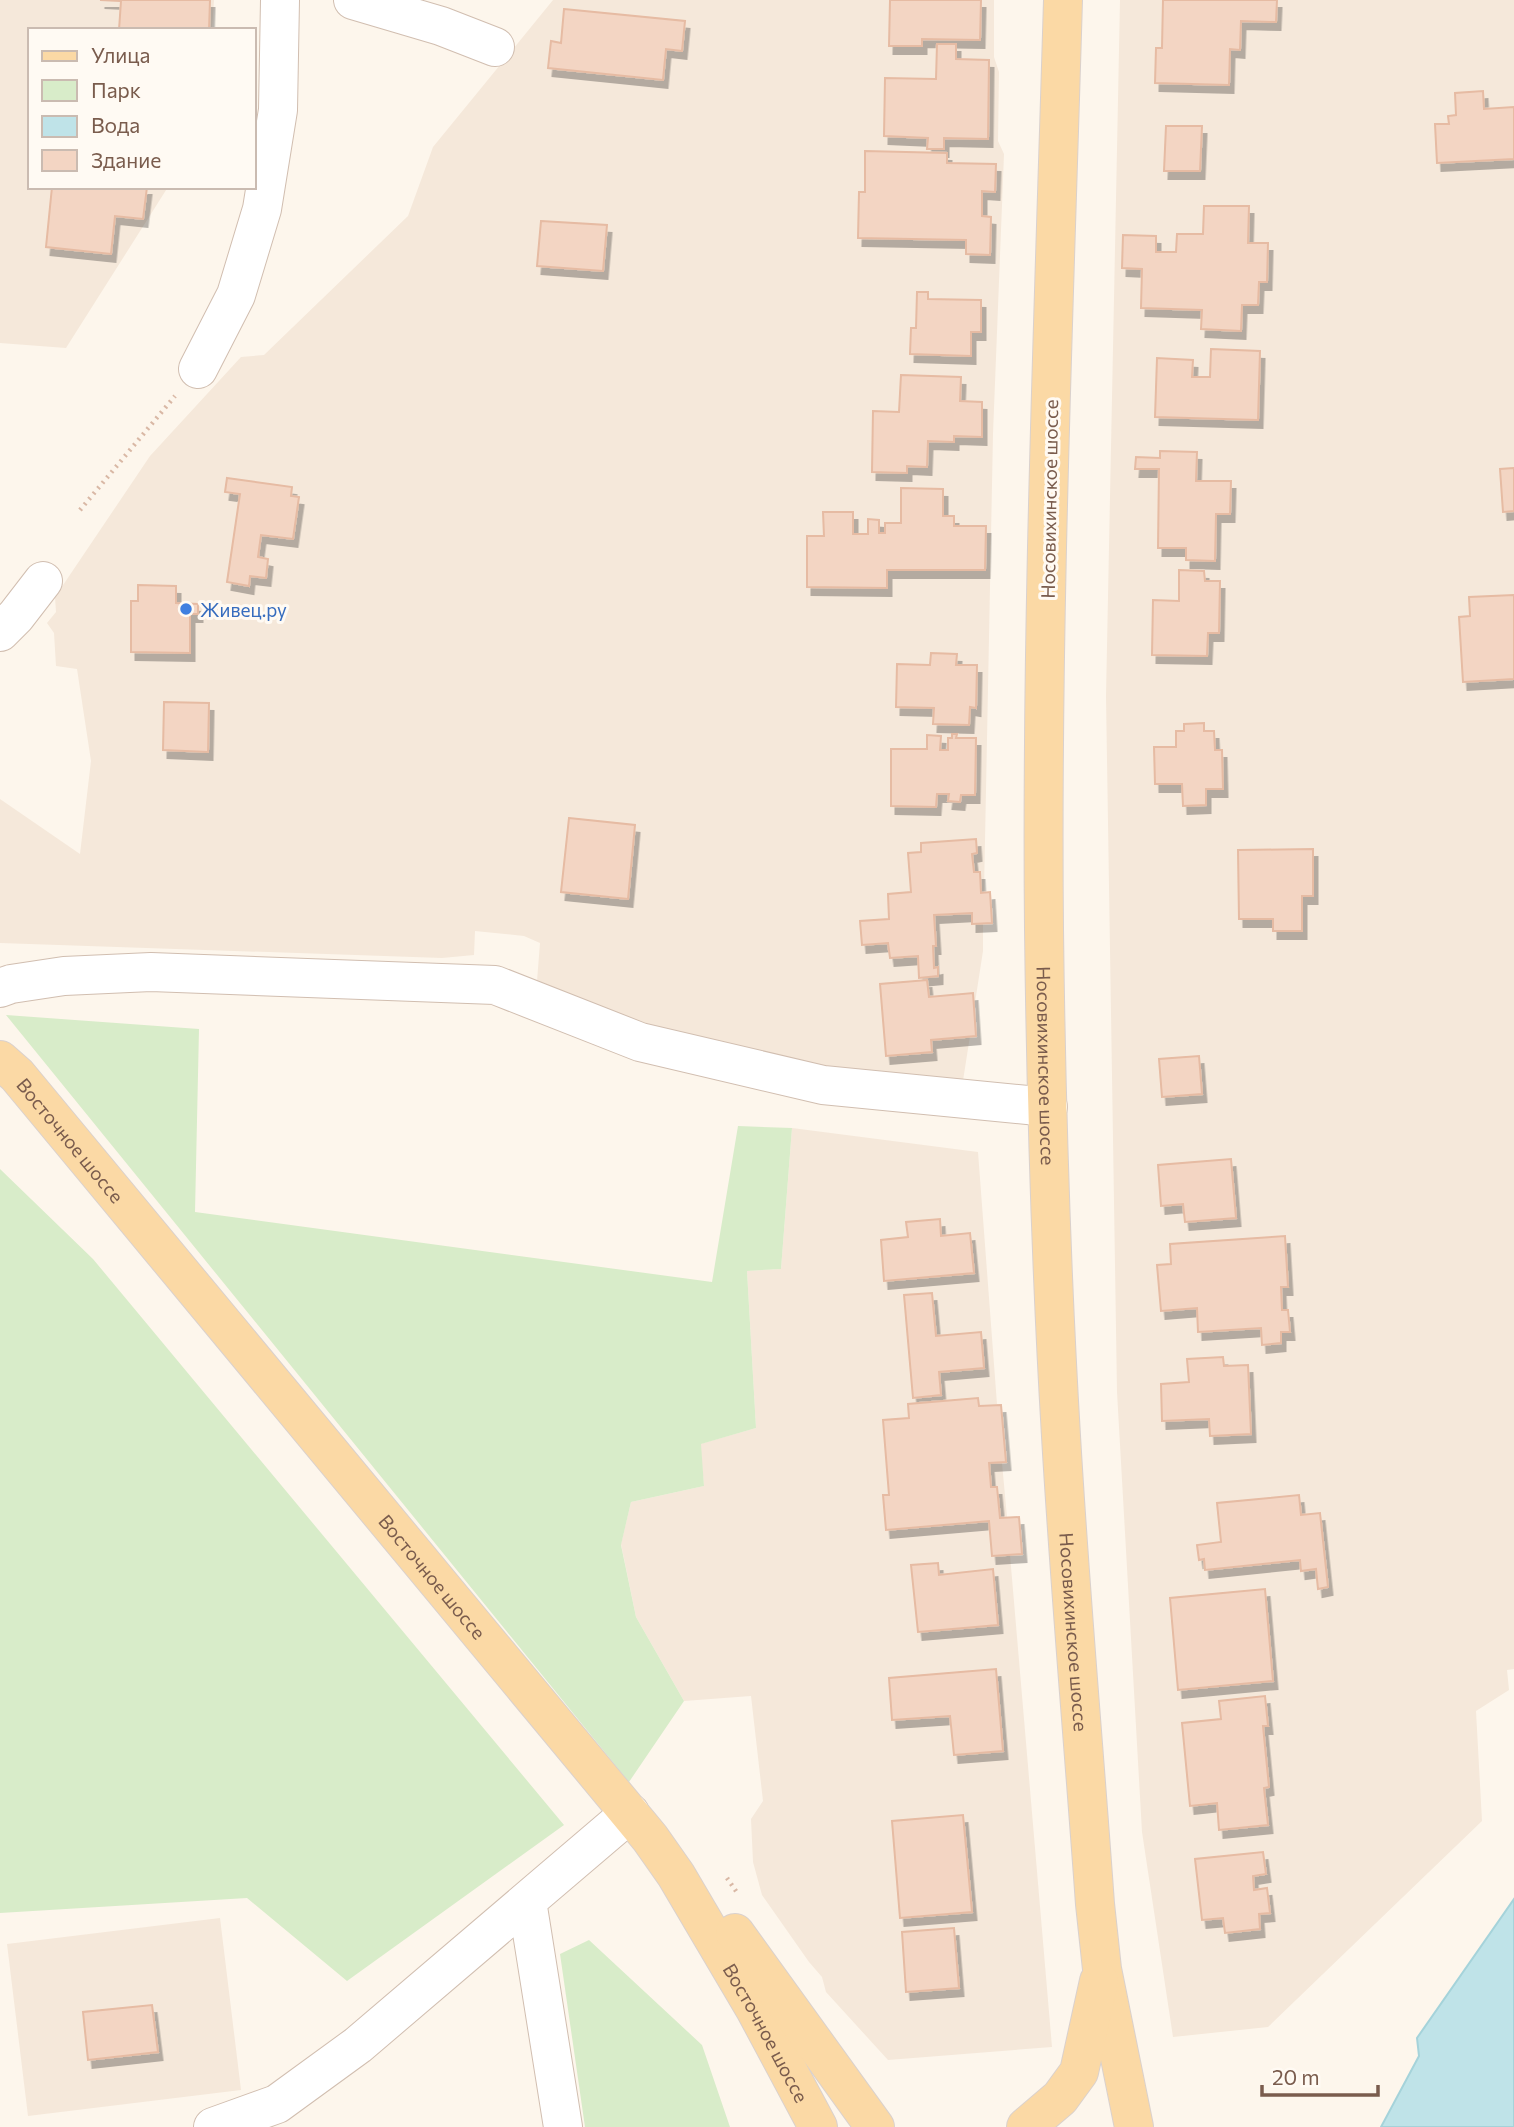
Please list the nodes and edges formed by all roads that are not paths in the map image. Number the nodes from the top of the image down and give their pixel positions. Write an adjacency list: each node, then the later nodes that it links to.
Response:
1 (280, 0): 5 (lane)
2 (353, 0): 4 (lane)
3 (1063, 0): 10 (main road, Носовихинское шоссе)
4 (495, 47)
5 (198, 369)
6 (43, 581): 7 (lane)
7 (0, 632)
8 (0, 988): 10 (lane)
9 (0, 1060): 11 (main road, Восточное шоссе)
10 (1048, 1107): 14 (main road, Носовихинское шоссе)
11 (630, 1814): 12 (main road, Восточное шоссе); 13 (lane)
12 (676, 1875): 17 (main road, Восточное шоссе); 18 (main road)
13 (527, 1901): 15 (lane); 16 (lane)
14 (1102, 1969): 19 (main road); 20 (main road, Носовихинское шоссе)
15 (213, 2127)
16 (563, 2127)
17 (818, 2127)
18 (876, 2127)
19 (1026, 2127)
20 (1134, 2127)

